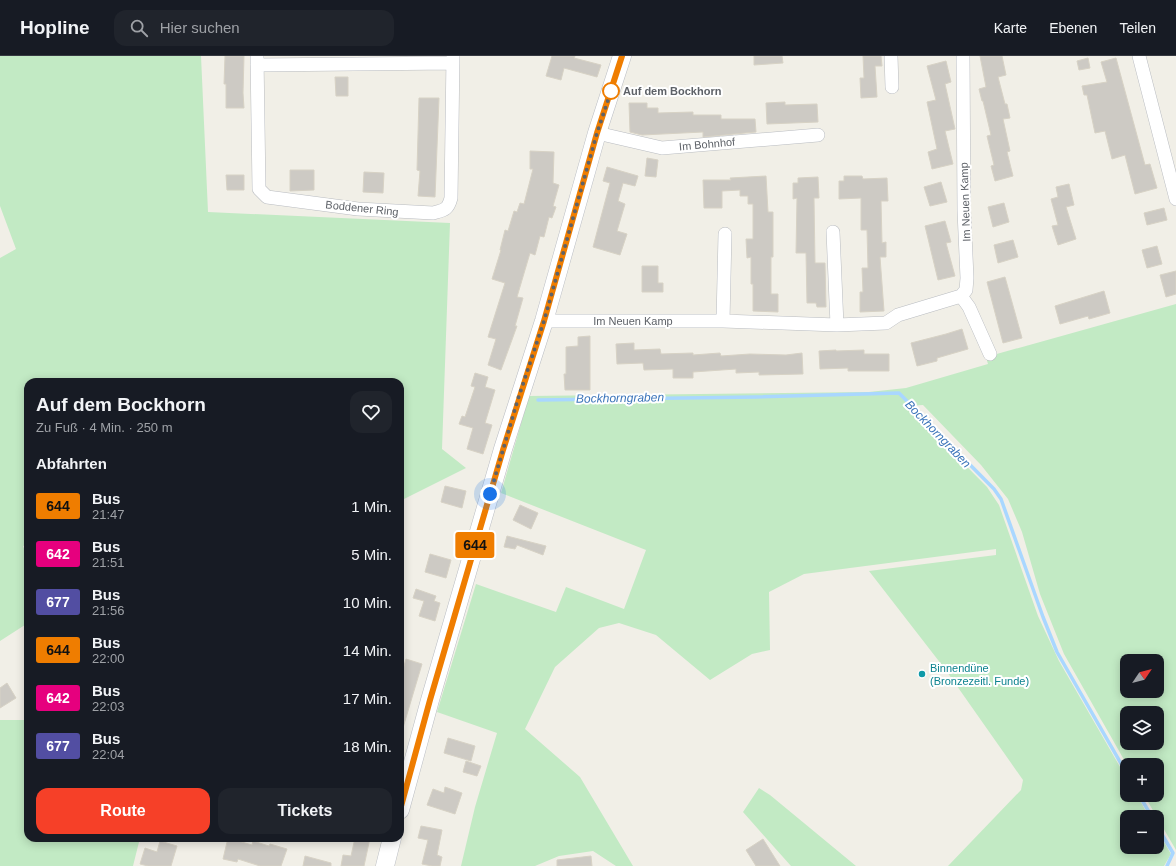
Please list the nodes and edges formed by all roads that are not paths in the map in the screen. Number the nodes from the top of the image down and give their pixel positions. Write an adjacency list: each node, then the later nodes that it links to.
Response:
1 (622, 56): 8 (street)
2 (891, 56): 7 (street)
3 (963, 56): 13 (street, Im Neuen Kamp)
4 (1139, 56): 10 (street)
5 (257, 60): 6 (street); 6 (street, Boddener Ring)
6 (453, 60)
7 (892, 87)
8 (597, 133): 9 (street, Im Bohnhof); 14 (street)
9 (818, 134)
10 (1176, 199)
11 (833, 232): 16 (street)
12 (725, 234): 15 (street)
13 (961, 296): 16 (street, Im Neuen Kamp); 17 (street)
14 (544, 321): 15 (street, Im Neuen Kamp); 18 (street)
15 (723, 321): 16 (street, Im Neuen Kamp)
16 (837, 325)
17 (990, 354)
18 (404, 795)
19 (391, 842): 20 (street)
20 (385, 866)

